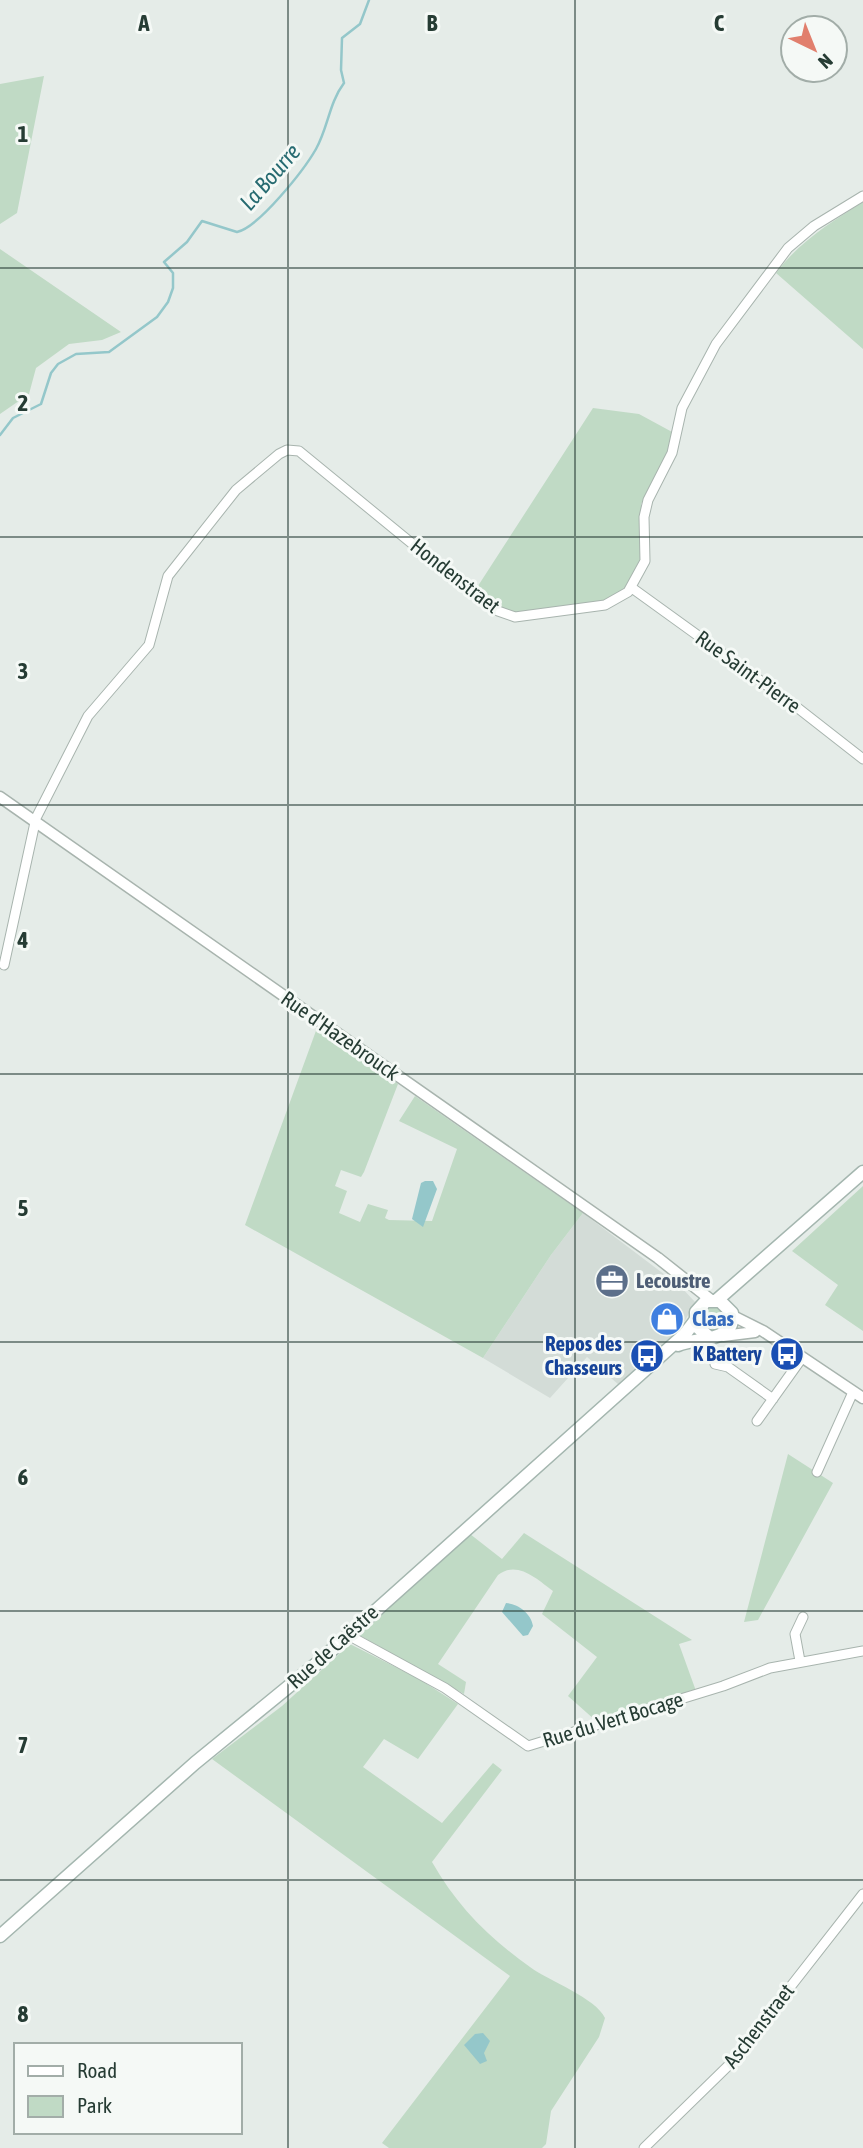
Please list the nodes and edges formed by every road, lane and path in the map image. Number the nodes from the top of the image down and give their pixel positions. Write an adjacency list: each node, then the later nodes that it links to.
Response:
1 (863, 196): 2 (street)
2 (632, 588): 3 (street, Rue Saint-Pierre); 5 (street, Hondenstraet)
3 (863, 760)
4 (0, 797): 5 (street, Rue d'Hazebrouck)
5 (35, 822): 6 (street, Hondenstraet); 9 (street, Rue d'Hazebrouck)
6 (4, 965)
7 (863, 1171): 8 (main road)
8 (743, 1278): 9 (main road); 10 (main road)
9 (710, 1301): 10 (main road); 11 (main road)
10 (732, 1313): 12 (main road); 14 (street)
11 (695, 1321): 13 (main road); 15 (main road, Rue de Caëstre)
12 (723, 1336): 13 (main road); 14 (street)
13 (709, 1337): 15 (main road, Rue de Caëstre)
14 (771, 1338): 16 (street)
15 (662, 1353): 23 (main road, Rue de Caëstre)
16 (802, 1358): 18 (street); 19 (street)
17 (715, 1364): 19 (street)
18 (858, 1395): 21 (street)
19 (773, 1399): 20 (street)
20 (757, 1421)
21 (817, 1472)
22 (803, 1617): 25 (street)
23 (348, 1635): 25 (street, Rue du Vert Bocage); 27 (main road, Rue de Caëstre)
24 (863, 1651): 25 (street, Rue du Vert Bocage)
25 (800, 1661)
26 (863, 1894): 28 (street, Aschenstraet)
27 (0, 1936)
28 (644, 2148)

